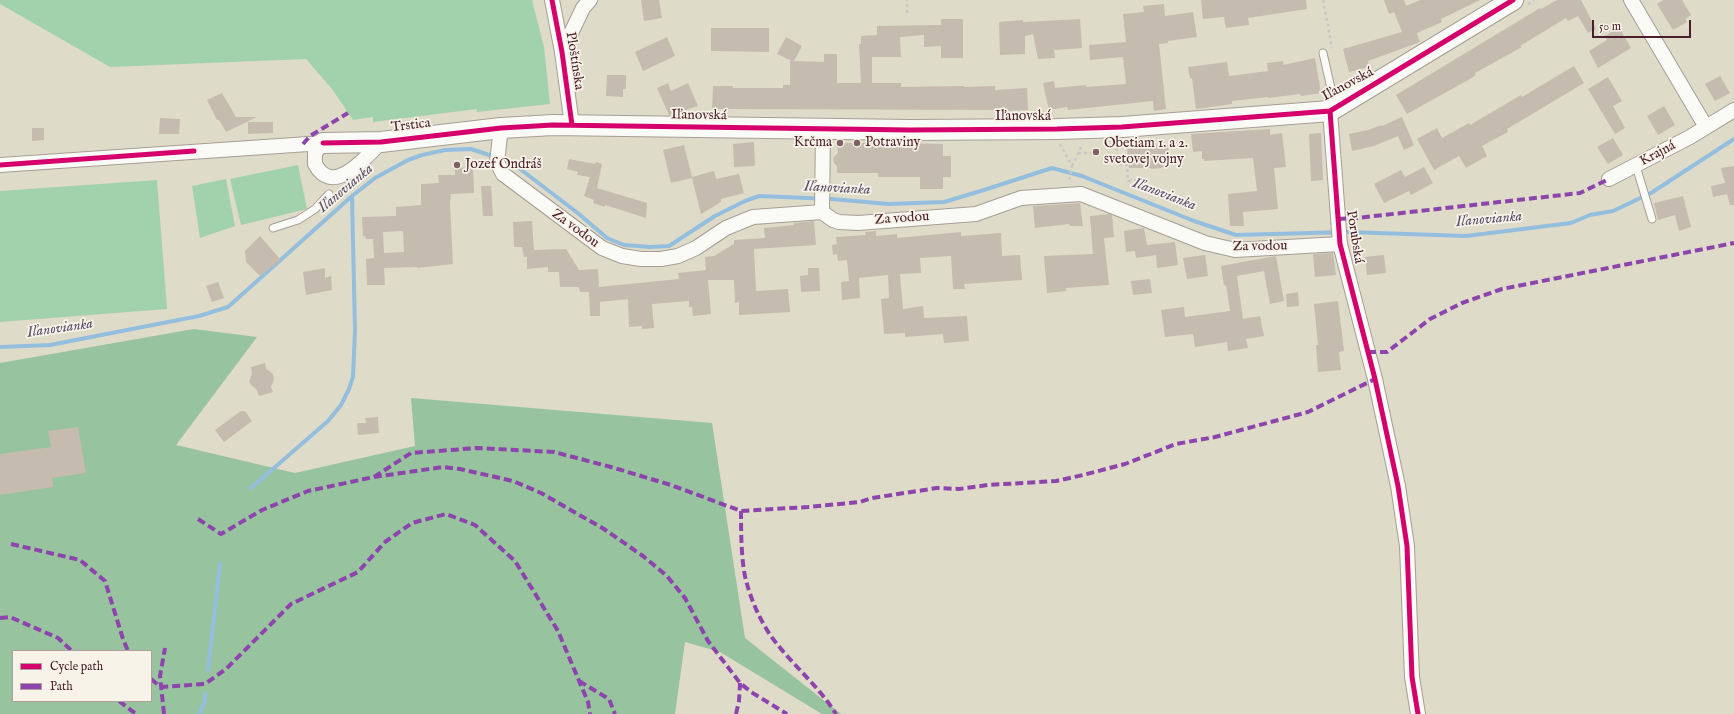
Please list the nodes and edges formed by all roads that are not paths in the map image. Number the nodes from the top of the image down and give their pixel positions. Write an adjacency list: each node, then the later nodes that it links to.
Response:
1 (552, 0): 5 (street, Ploštínska)
2 (590, 0): 5 (street)
3 (1513, 0): 7 (street, Iľanovská)
4 (1631, 0): 10 (street)
5 (562, 52): 9 (street, Ploštínska)
6 (1323, 52): 7 (lane)
7 (1333, 110): 12 (street, Iľanovská); 22 (street, Porubská)
8 (1734, 110): 10 (street, Krajná)
9 (572, 125): 11 (street, Iľanovská); 12 (street, Iľanovská)
10 (1706, 127): 16 (street, Krajná)
11 (501, 128): 13 (street, Trstica); 19 (street, Za vodou)
12 (823, 129): 19 (street)
13 (381, 142): 14 (street, Trstica); 14 (street)
14 (323, 143): 15 (street)
15 (0, 165)
16 (1636, 166): 17 (street, Krajná); 20 (lane)
17 (1609, 179)
18 (329, 194): 21 (lane)
19 (823, 204): 22 (street, Za vodou)
20 (1652, 219)
21 (273, 228)
22 (1340, 237): 23 (street, Porubská)
23 (1418, 714)

